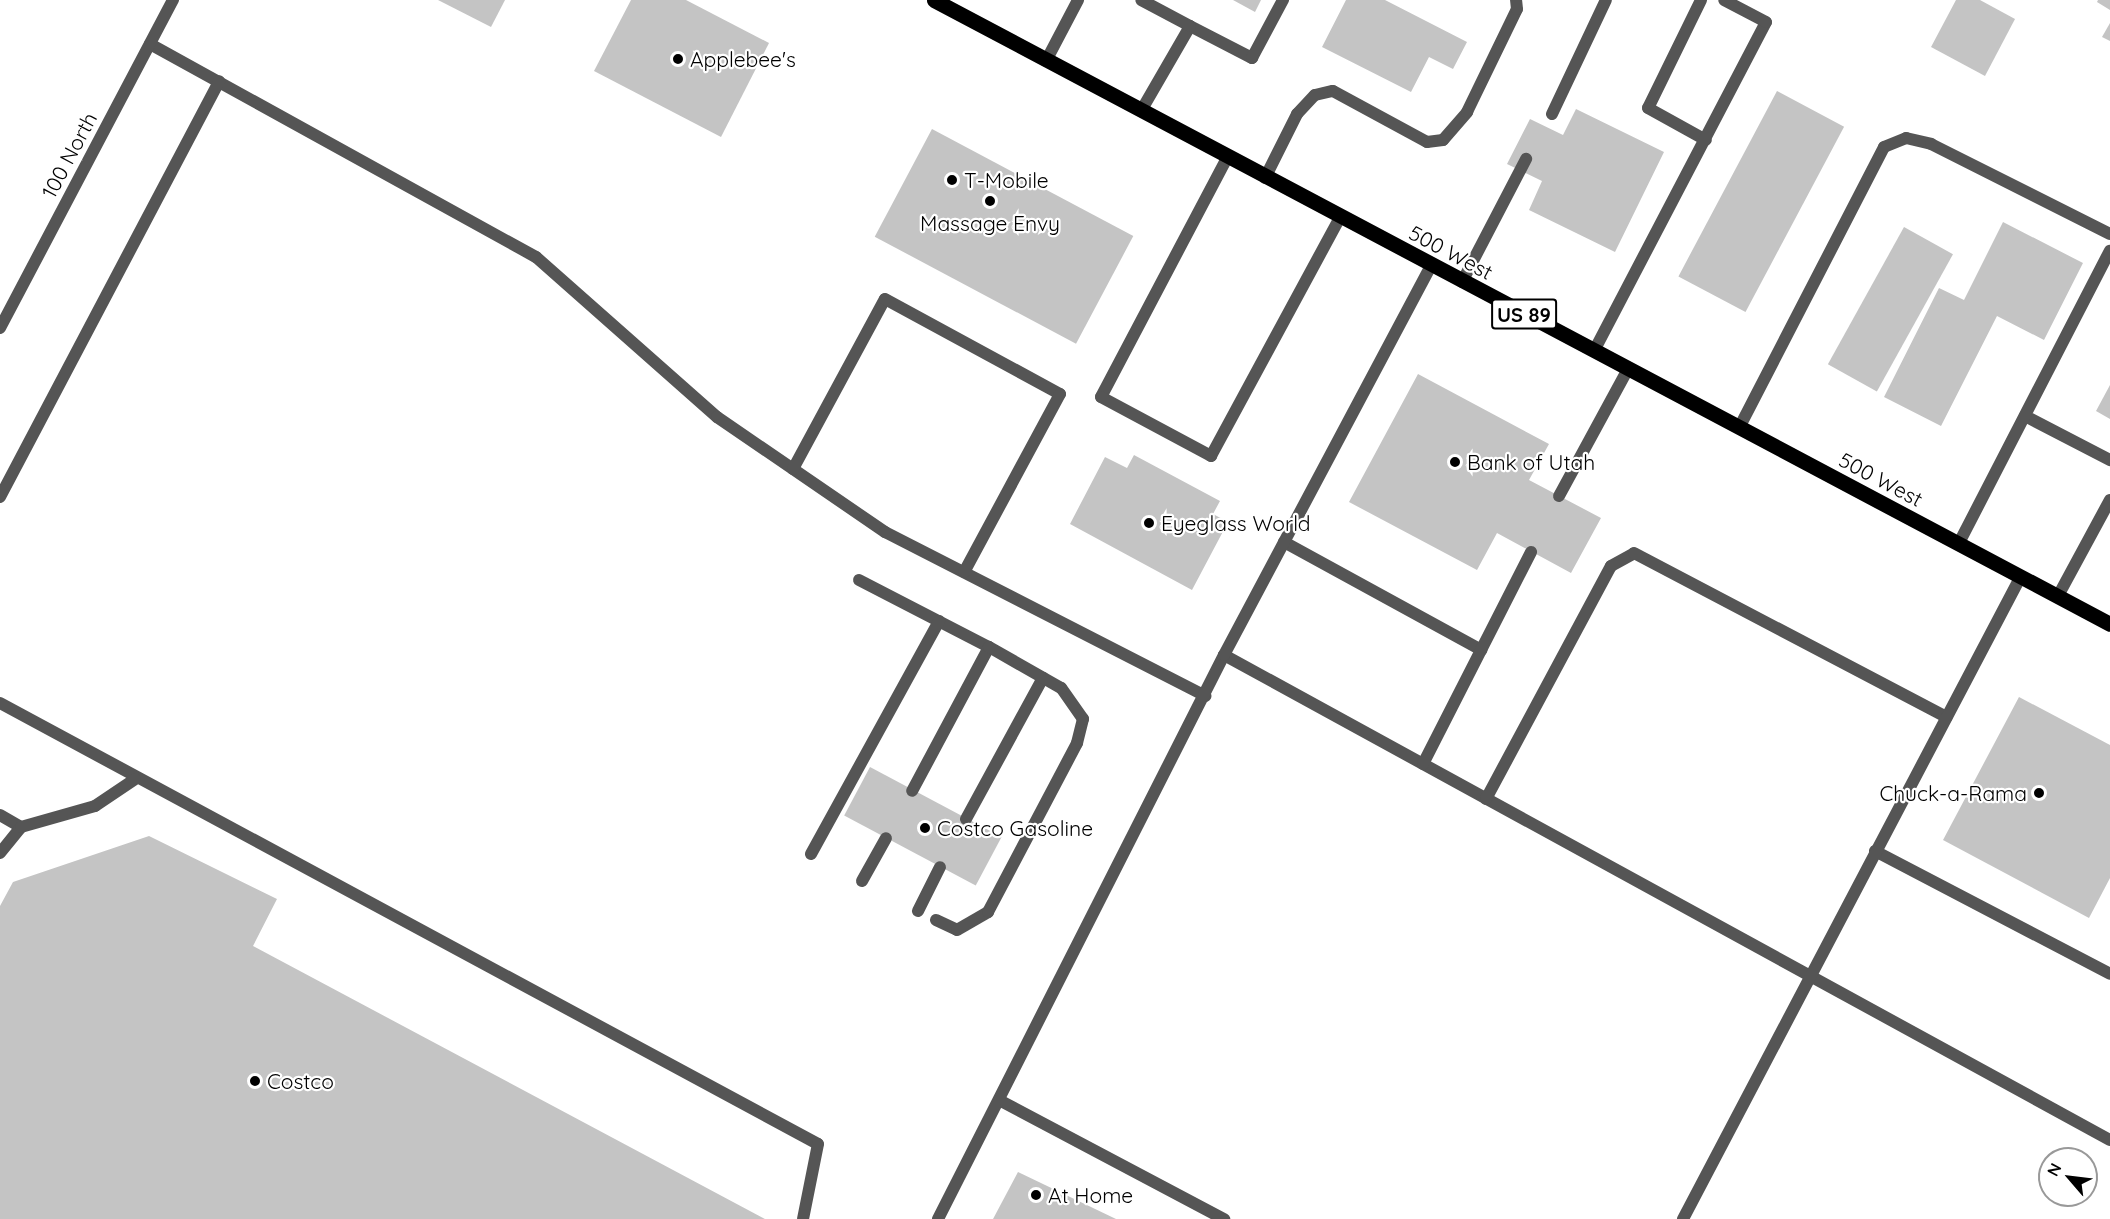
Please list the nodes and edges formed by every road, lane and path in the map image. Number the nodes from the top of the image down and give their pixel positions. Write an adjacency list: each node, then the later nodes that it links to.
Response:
1 (173, 0): 11 (street, 100 North)
2 (1078, 0): 12 (street)
3 (1141, 0): 10 (street)
4 (1283, 0): 10 (street)
5 (1516, 0): 19 (street)
6 (1606, 0): 15 (street)
7 (1701, 0): 16 (street)
8 (1724, 0): 16 (street)
9 (938, 1): 12 (main road, 500 West / US 89)
10 (1190, 26): 14 (street)
11 (150, 44): 13 (street); 25 (street, 100 North)
12 (1046, 61): 14 (main road, 500 West / US 89)
13 (219, 81): 31 (street); 33 (street)
14 (1141, 111): 17 (main road, 500 West / US 89)
15 (1552, 114)
16 (1706, 140): 26 (street)
17 (1227, 158): 19 (main road, 500 West / US 89); 20 (street)
18 (1526, 159): 24 (street)
19 (1266, 178): 20 (main road, 500 West / US 89)
20 (1340, 217): 23 (main road, 500 West / US 89)
21 (2110, 234): 29 (street)
22 (2110, 251): 28 (street)
23 (1431, 266): 24 (main road, 500 West / US 89); 35 (street)
24 (1462, 282): 26 (main road, 500 West / US 89)
25 (0, 328)
26 (1594, 351): 27 (main road, 500 West / US 89)
27 (1628, 369): 29 (main road, 500 West / US 89); 32 (street)
28 (2025, 416): 30 (street); 36 (street)
29 (1739, 428): 36 (main road, 500 West / US 89)
30 (2110, 460)
31 (793, 469): 38 (street); 38 (street)
32 (1559, 496)
33 (0, 497)
34 (2110, 500): 41 (street)
35 (1284, 542): 45 (street); 46 (street)
36 (1959, 543): 39 (main road, 500 West / US 89)
37 (1531, 552): 45 (street)
38 (964, 572): 48 (street)
39 (2021, 576): 41 (main road, 500 West / US 89); 50 (street)
40 (859, 580): 42 (street)
41 (2058, 596): 43 (main road, 500 West / US 89)
42 (939, 621): 44 (street); 61 (street)
43 (2110, 624)
44 (989, 647): 47 (street); 53 (street)
45 (1481, 650): 51 (street)
46 (1224, 655): 48 (street); 51 (street)
47 (1043, 678): 56 (street); 65 (street)
48 (1205, 696): 68 (street)
49 (0, 703): 52 (street)
50 (1947, 717): 54 (street); 59 (street)
51 (1423, 764): 54 (street)
52 (135, 778): 57 (street); 70 (street)
53 (912, 791)
54 (1486, 799): 67 (street)
55 (0, 815): 57 (street)
56 (966, 819)
57 (21, 827): 60 (street)
58 (885, 838): 63 (street)
59 (1875, 851): 66 (street); 67 (street)
60 (0, 853)
61 (811, 854)
62 (940, 867): 64 (street)
63 (862, 881)
64 (918, 911)
65 (936, 920)
66 (2110, 974)
67 (1809, 976): 69 (street); 73 (street)
68 (999, 1100): 71 (street); 72 (street)
69 (2110, 1140)
70 (803, 1219)
71 (938, 1219)
72 (1224, 1219)
73 (1683, 1219)

